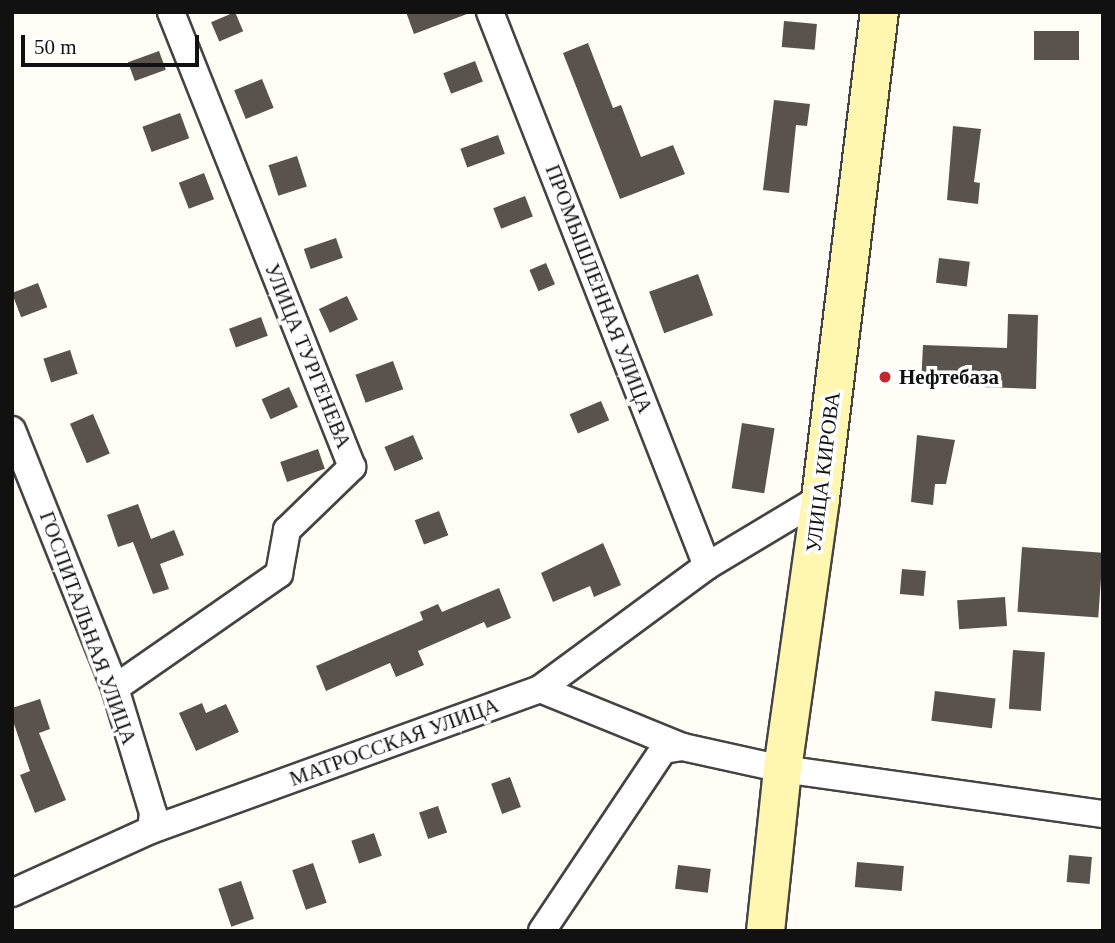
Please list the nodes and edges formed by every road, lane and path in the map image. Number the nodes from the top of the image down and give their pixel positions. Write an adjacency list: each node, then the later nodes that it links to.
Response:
1 (171, 12): 7 (street, УЛИЦА ТУРГЕНЕВА)
2 (490, 12): 6 (street, ПРОМЫШЛЕННАЯ УЛИЦА)
3 (879, 12): 5 (main road, УЛИЦА КИРОВА)
4 (12, 430): 7 (street, ГОСПИТАЛЬНАЯ УЛИЦА)
5 (820, 498): 6 (street, МАТРОССКАЯ УЛИЦА); 10 (main road, УЛИЦА КИРОВА)
6 (707, 566): 8 (street, МАТРОССКАЯ УЛИЦА)
7 (115, 688): 12 (street, ГОСПИТАЛЬНАЯ УЛИЦА)
8 (540, 689): 9 (street); 12 (street, МАТРОССКАЯ УЛИЦА)
9 (683, 747): 10 (street); 14 (street)
10 (782, 769): 11 (street); 15 (main road, УЛИЦА КИРОВА)
11 (1103, 814)
12 (151, 830): 13 (street, МАТРОССКАЯ УЛИЦА)
13 (12, 893)
14 (542, 931)
15 (765, 931)

